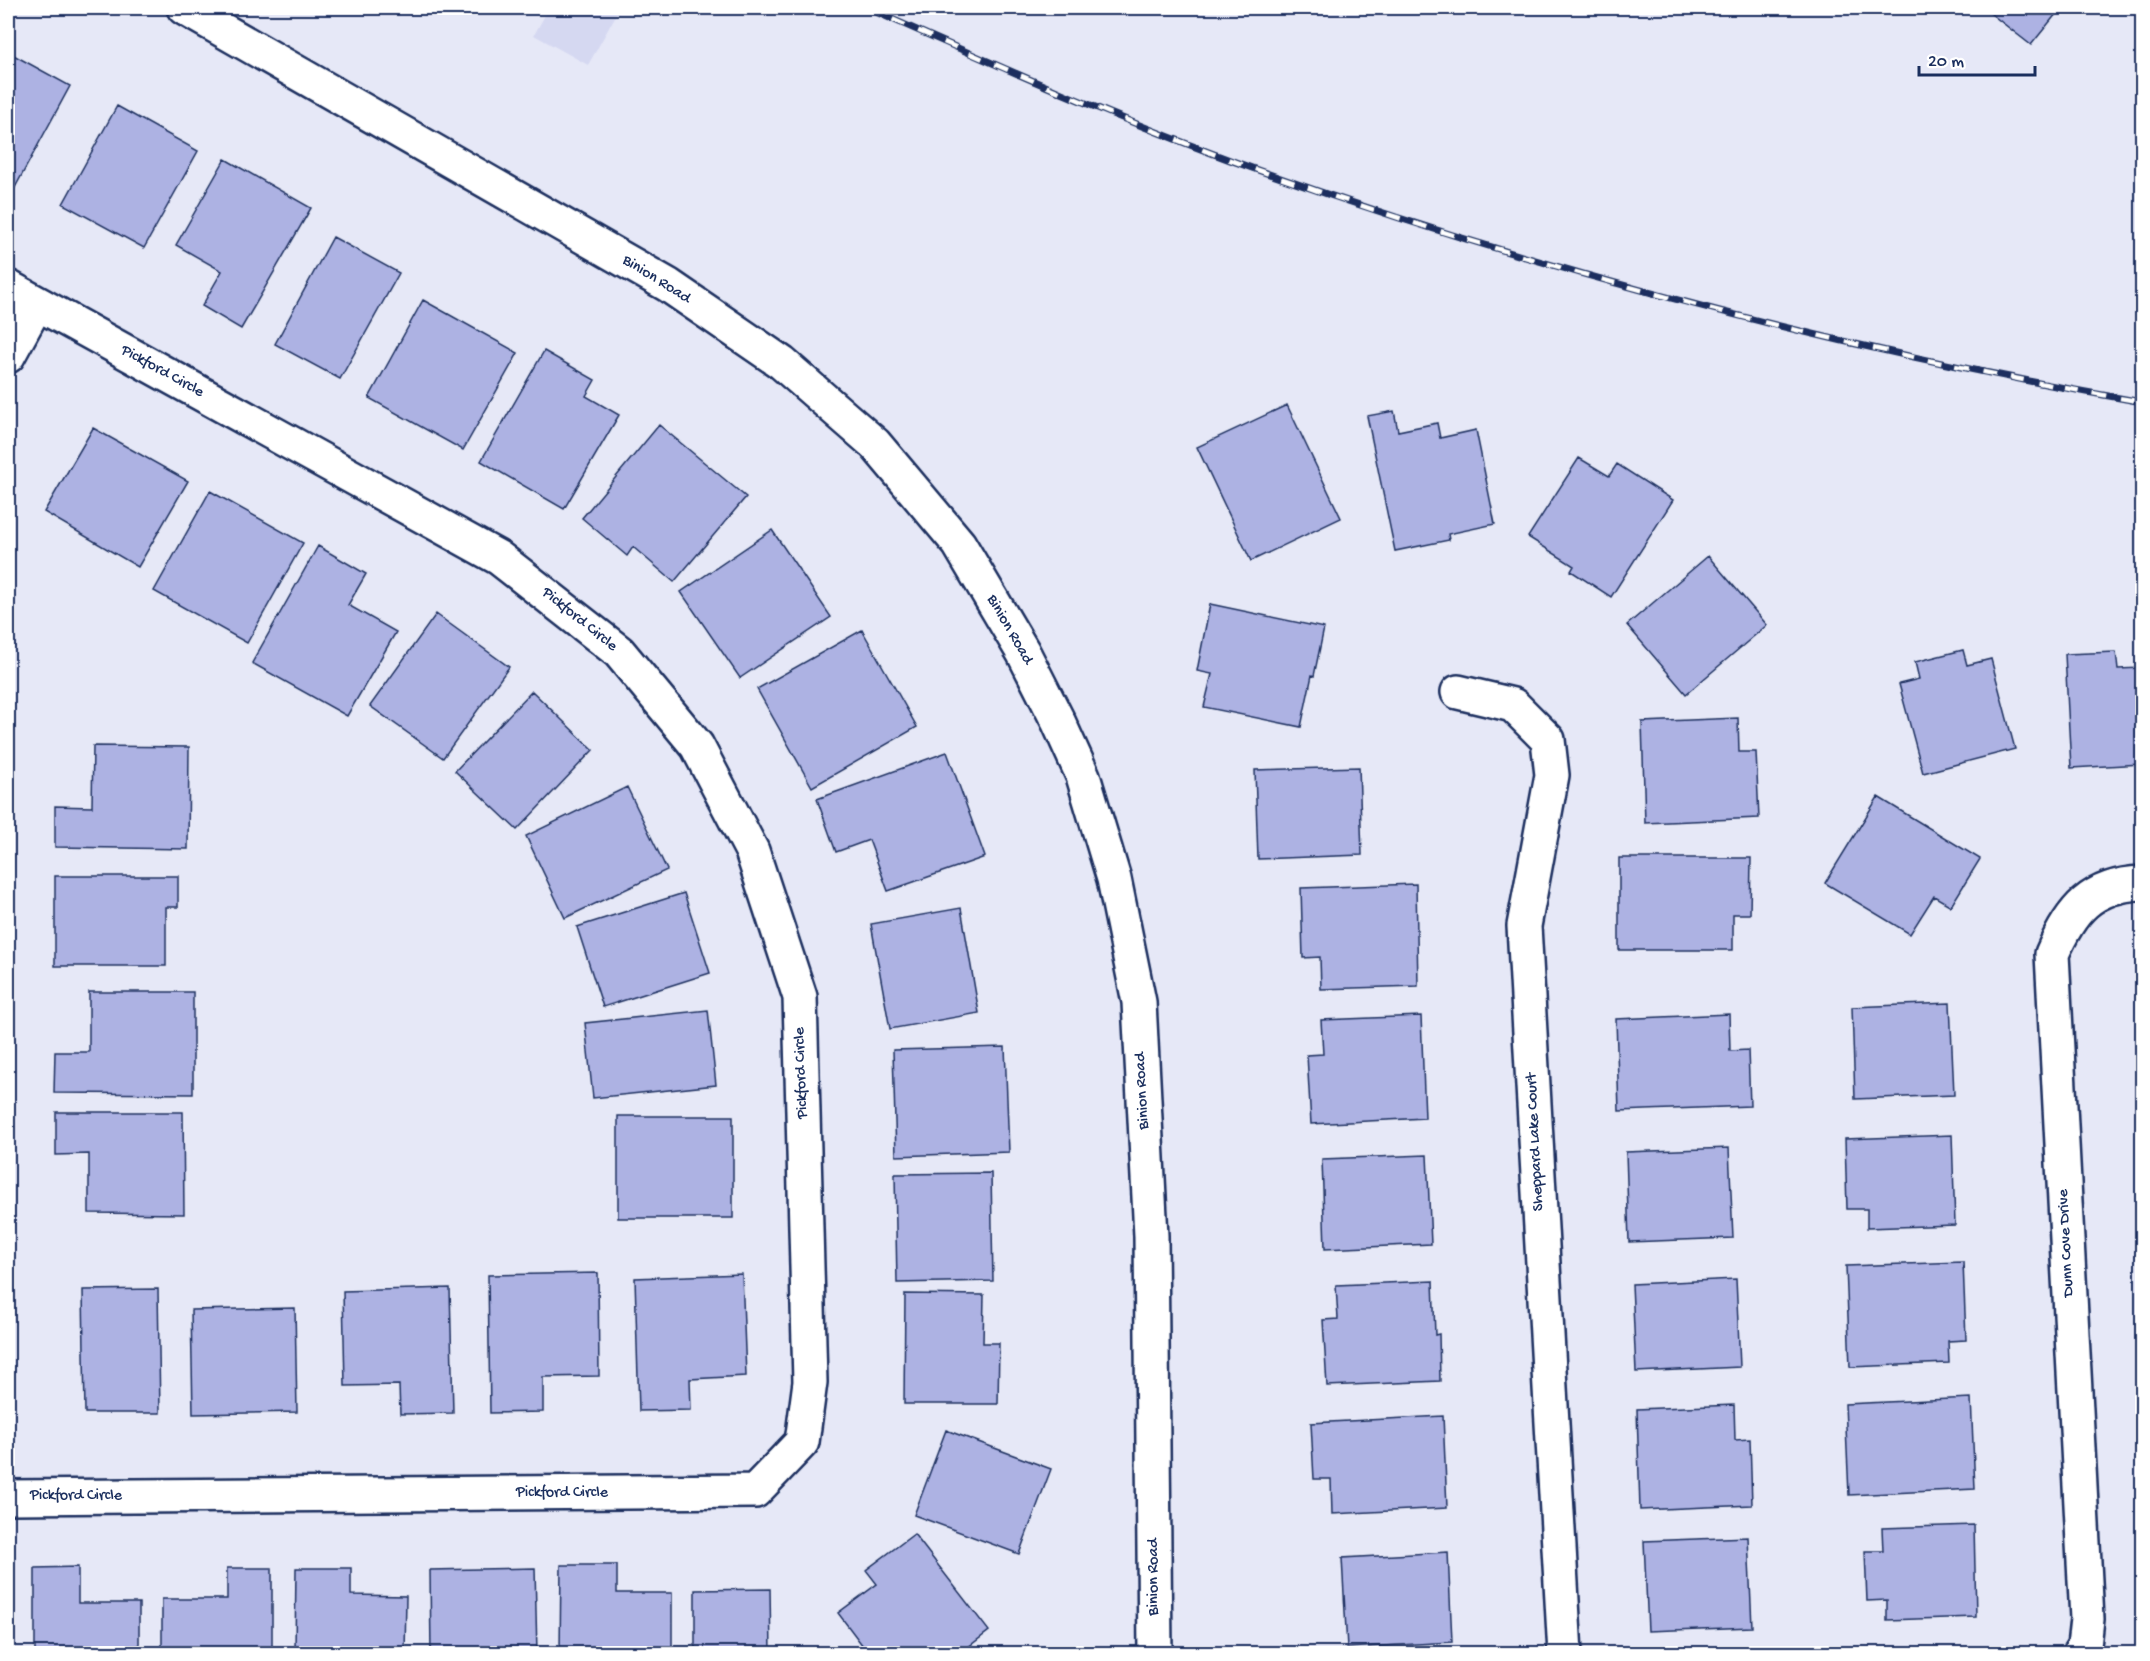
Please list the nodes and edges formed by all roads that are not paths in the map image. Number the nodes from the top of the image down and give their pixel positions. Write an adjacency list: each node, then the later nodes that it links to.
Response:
1 (184, 8): 8 (street, Binion Road)
2 (8, 287): 3 (street, Pickford Circle)
3 (37, 303): 4 (street); 7 (street, Pickford Circle)
4 (8, 356)
5 (1458, 692): 9 (street, Sheppard Lake Court)
6 (2142, 883): 10 (street, Dunn Cove Drive)
7 (8, 1497)
8 (1155, 1653)
9 (1565, 1653)
10 (2079, 1653)

